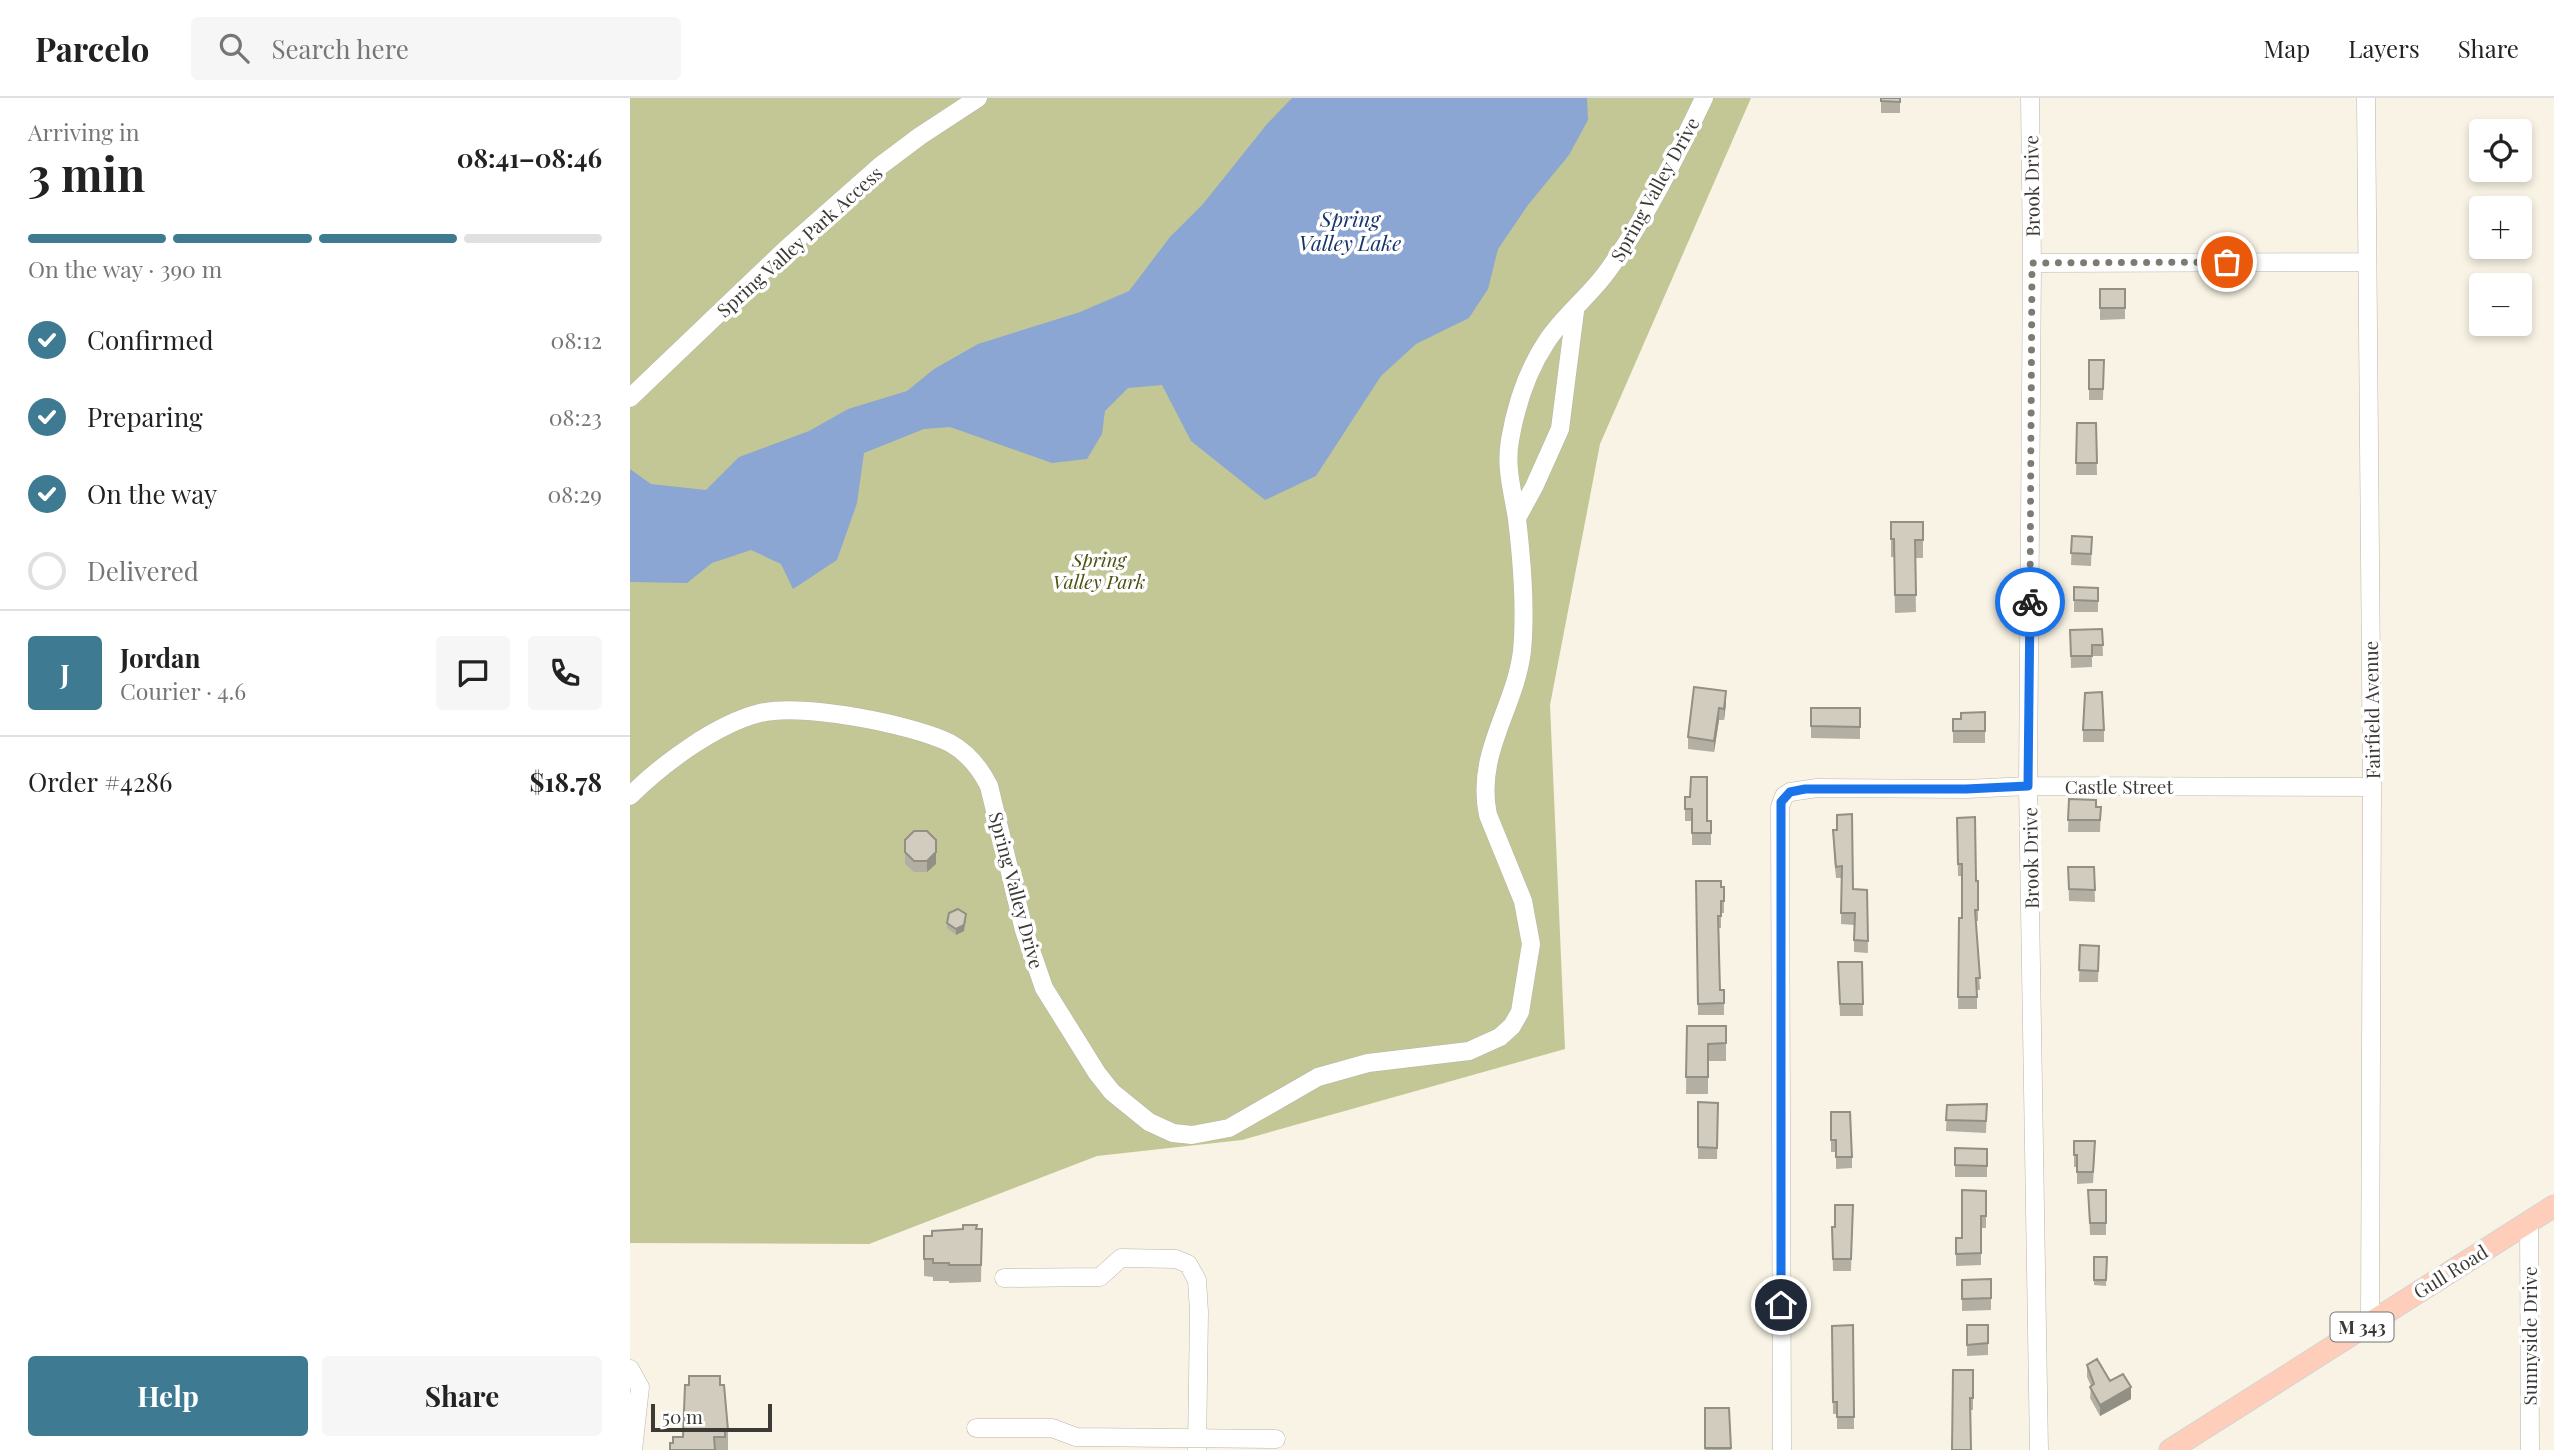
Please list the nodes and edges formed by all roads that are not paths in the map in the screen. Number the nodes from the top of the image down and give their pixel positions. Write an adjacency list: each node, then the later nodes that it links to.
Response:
1 (978, 98): 8 (street, Spring Valley Park Access)
2 (1704, 98): 7 (street, Spring Valley Drive)
3 (2030, 98): 6 (street, Brook Drive)
4 (2366, 98): 5 (street, Fairfield Avenue)
5 (2366, 262): 6 (street); 11 (street, Fairfield Avenue)
6 (2032, 263): 10 (street, Brook Drive)
7 (1575, 311): 9 (street); 9 (street, Spring Valley Drive)
8 (630, 398)
9 (1517, 518): 12 (street, Spring Valley Drive)
10 (2028, 786): 11 (street, Castle Street); 22 (street, Castle Street); 23 (street, Brook Drive)
11 (2372, 787): 16 (street, Fairfield Avenue)
12 (630, 796)
13 (2554, 1206): 14 (main road, Gull Road / M 343)
14 (2529, 1221): 16 (main road, Gull Road / M 343); 25 (street, Sunnyside Drive)
15 (1004, 1278): 20 (street)
16 (2370, 1322): 24 (main road, Gull Road / M 343)
17 (630, 1369): 21 (street)
18 (976, 1428): 20 (street)
19 (1276, 1439): 20 (street)
20 (1197, 1444)
21 (633, 1450)
22 (1782, 1450)
23 (2039, 1450)
24 (2170, 1450)
25 (2530, 1450)

